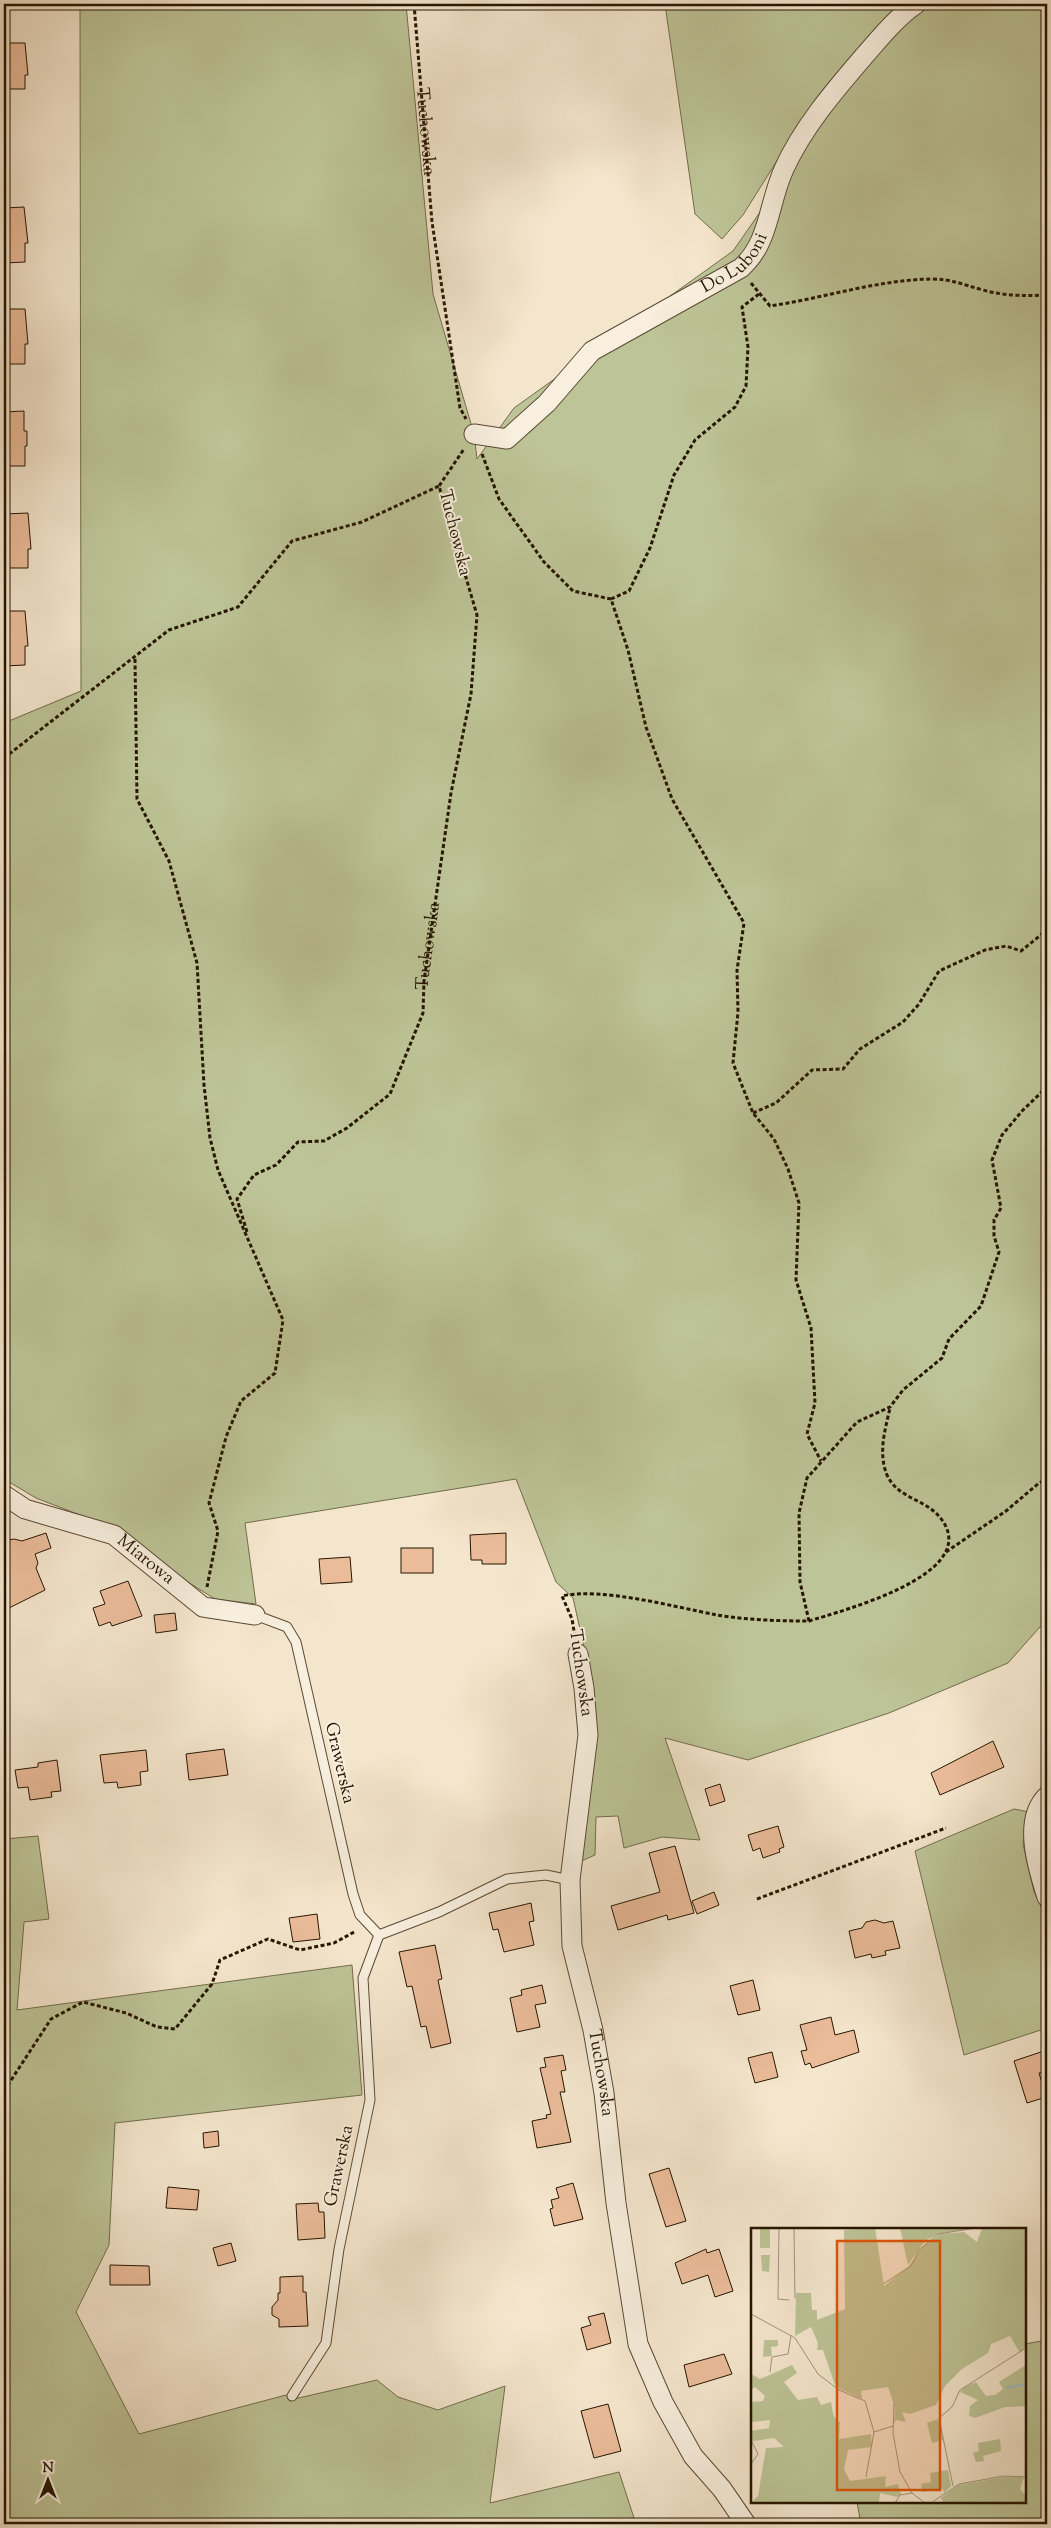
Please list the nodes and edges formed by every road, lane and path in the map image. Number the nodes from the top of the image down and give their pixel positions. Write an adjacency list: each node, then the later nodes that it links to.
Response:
1 (414, 4): 6 (path, Tuchowska)
2 (916, 4): 3 (street, Do Luboni)
3 (741, 268): 4 (path); 6 (street, Do Luboni)
4 (759, 294): 5 (path); 8 (path)
5 (1047, 296)
6 (474, 434): 7 (path, Tuchowska); 8 (path)
7 (439, 486): 9 (path); 14 (path, Tuchowska)
8 (611, 598): 13 (path)
9 (135, 659): 10 (path); 14 (path)
10 (4, 758)
11 (1047, 930): 13 (path)
12 (1047, 1087): 15 (path)
13 (753, 1113): 16 (path)
14 (251, 1245): 20 (path)
15 (890, 1407): 16 (path); 19 (path)
16 (820, 1462): 22 (path)
17 (1047, 1479): 19 (path)
18 (4, 1495): 20 (street, Miarowa)
19 (946, 1553): 22 (path)
20 (203, 1607): 21 (street)
21 (255, 1615): 30 (lane, Grawerska)
22 (808, 1620): 23 (path, Tuchowska)
23 (578, 1654): 26 (street, Tuchowska)
24 (1044, 1799): 27 (street)
25 (946, 1828): 28 (path)
26 (570, 1880): 30 (lane); 33 (street, Tuchowska)
27 (1047, 1897)
28 (757, 1899)
29 (358, 1930): 31 (path)
30 (379, 1935): 32 (lane, Grawerska)
31 (4, 2091)
32 (292, 2396)
33 (746, 2524)

